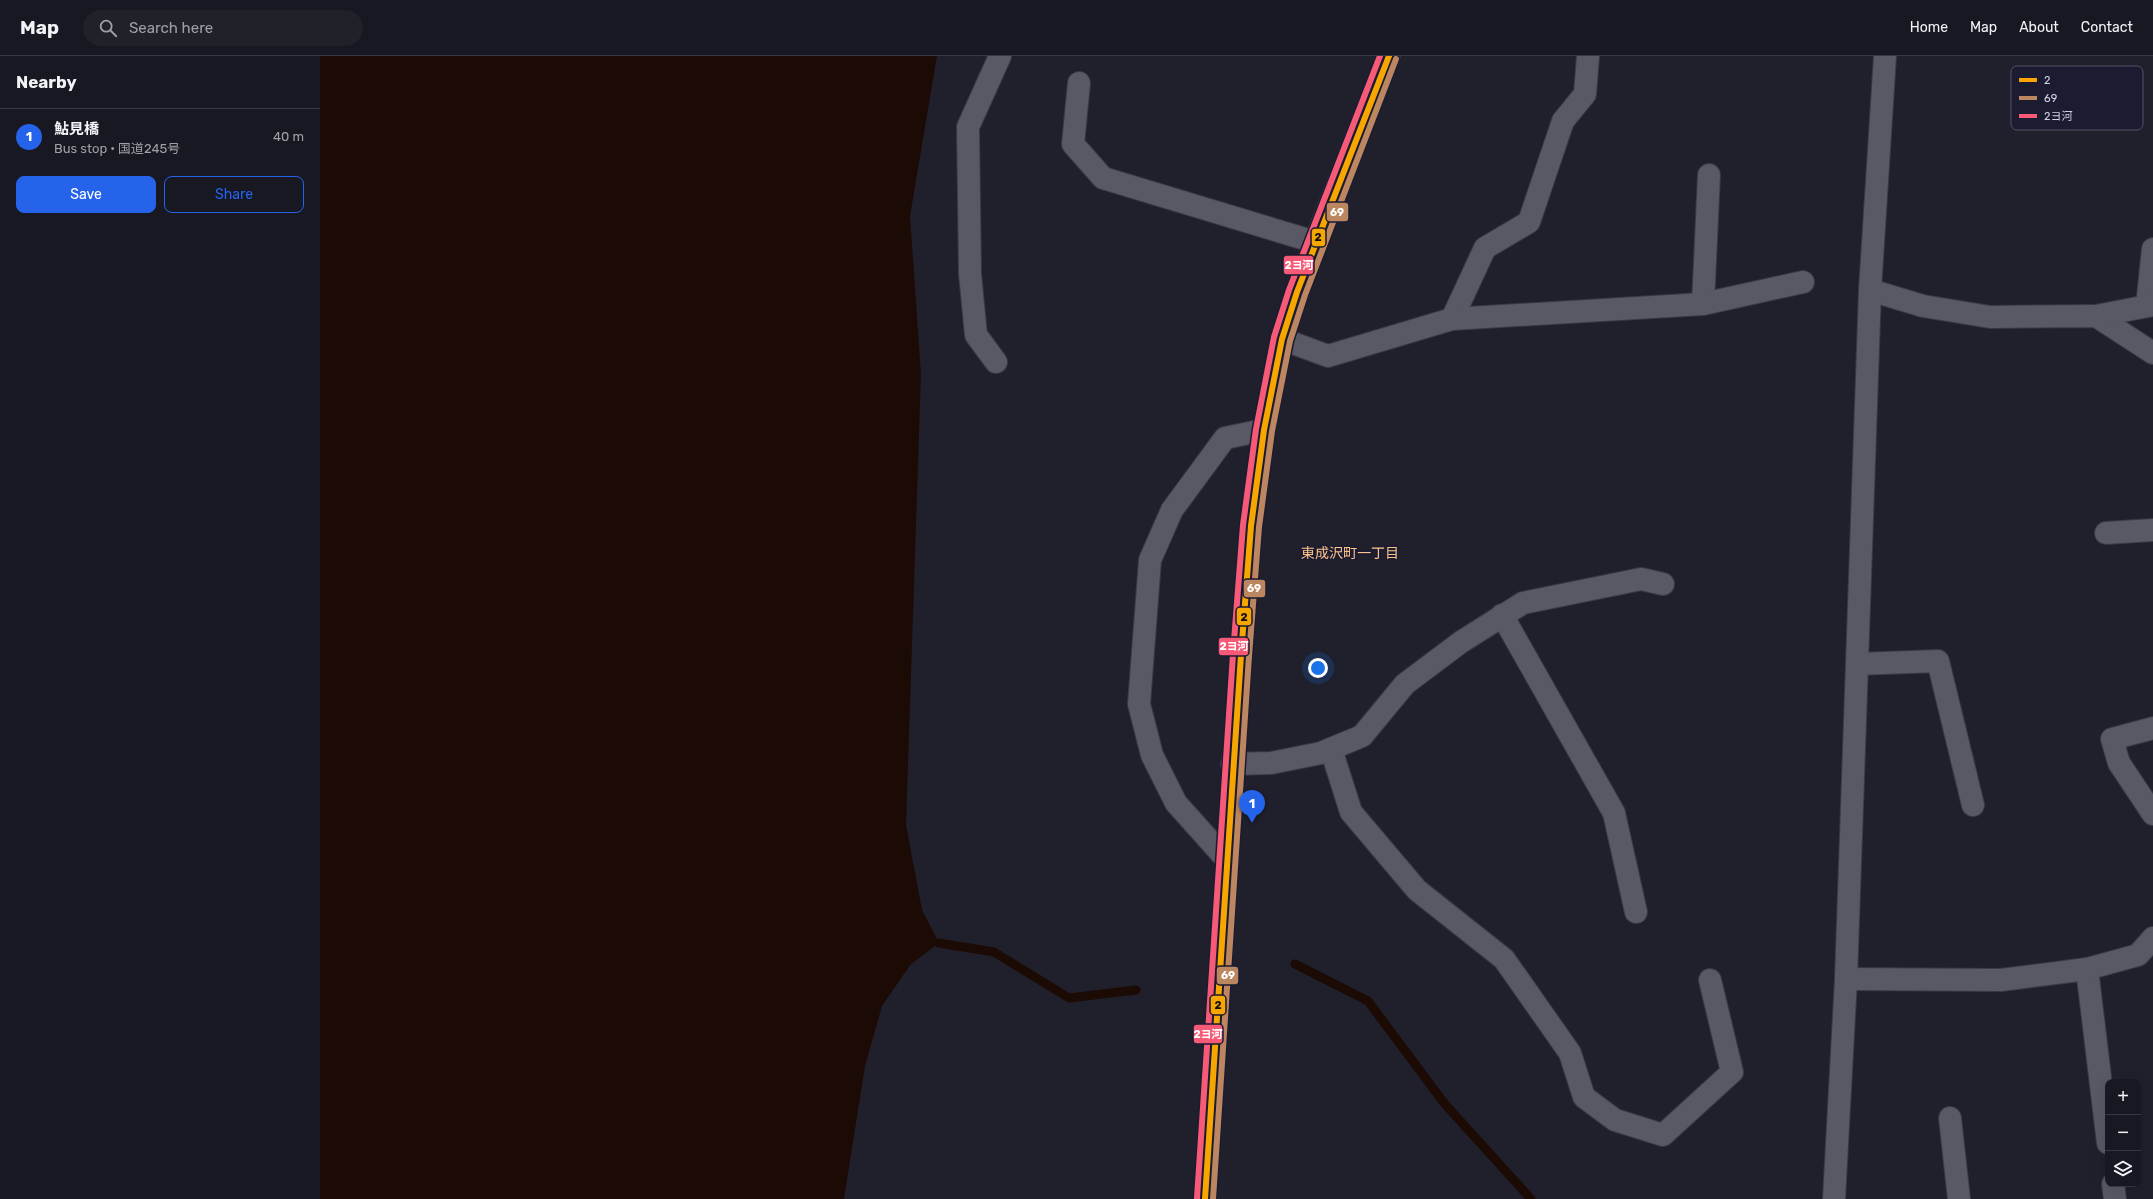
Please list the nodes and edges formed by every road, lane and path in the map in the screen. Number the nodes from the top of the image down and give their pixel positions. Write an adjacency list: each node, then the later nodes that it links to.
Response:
1 (1000, 56): 17 (street)
2 (1389, 56): 7 (highway)
3 (1588, 56): 14 (street)
4 (1885, 56): 10 (street)
5 (1079, 83): 7 (street)
6 (1709, 175): 11 (street)
7 (1315, 242): 15 (highway)
8 (2153, 249): 12 (street)
9 (1803, 282): 11 (street)
10 (1870, 290): 13 (street); 23 (street)
11 (1703, 304): 14 (street)
12 (2150, 305): 13 (street)
13 (2096, 316): 16 (street)
14 (1452, 319): 15 (street)
15 (1282, 338): 18 (highway)
16 (2153, 353)
17 (996, 362)
18 (1264, 430): 26 (highway); 29 (street)
19 (2153, 530): 20 (street)
20 (2106, 533)
21 (1663, 584): 22 (street)
22 (1502, 616): 25 (street); 30 (street)
23 (1857, 664): 27 (street); 33 (street)
24 (2153, 728): 28 (street)
25 (1331, 749): 26 (street); 34 (street)
26 (1232, 764): 29 (highway)
27 (1973, 805)
28 (2153, 814)
29 (1226, 860): 38 (highway)
30 (1636, 912)
31 (2153, 938): 32 (street)
32 (2087, 969): 33 (street); 36 (street)
33 (1846, 978): 39 (street)
34 (1710, 980)
35 (1950, 1118): 40 (street)
36 (2105, 1118)
37 (2113, 1187): 41 (street)
38 (1204, 1199)
39 (1834, 1199)
40 (1959, 1199)
41 (2115, 1199)

